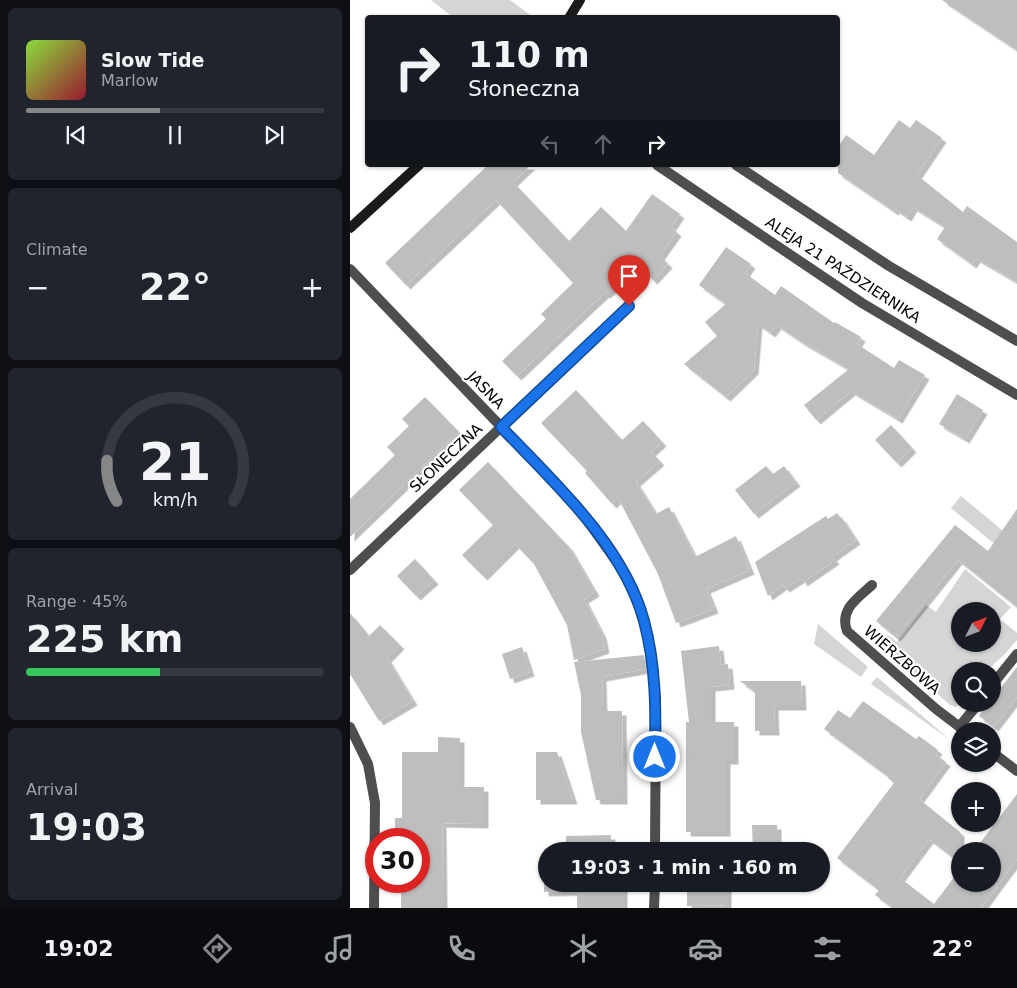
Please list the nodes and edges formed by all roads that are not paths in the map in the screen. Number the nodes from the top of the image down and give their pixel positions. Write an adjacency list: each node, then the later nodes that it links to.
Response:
1 (580, 0): 2 (street)
2 (571, 15)
3 (417, 167): 6 (street)
4 (660, 167): 10 (street, ALEJA 21 PAŹDZIERNIKA)
5 (739, 167): 9 (street, ALEJA 21 PAŹDZIERNIKA)
6 (350, 228)
7 (350, 269): 11 (street, JASNA)
8 (629, 306): 11 (street, SŁONECZNA)
9 (1017, 341)
10 (1017, 395)
11 (501, 427): 12 (street, SŁONECZNA); 20 (street, JASNA)
12 (350, 570)
13 (872, 585): 16 (street, WIERZBOWA)
14 (1017, 654): 15 (street)
15 (1001, 674)
16 (953, 722)
17 (350, 727): 22 (street)
18 (1001, 759): 19 (street)
19 (1017, 771)
20 (655, 842)
21 (655, 892): 23 (street)
22 (374, 908)
23 (654, 908)

